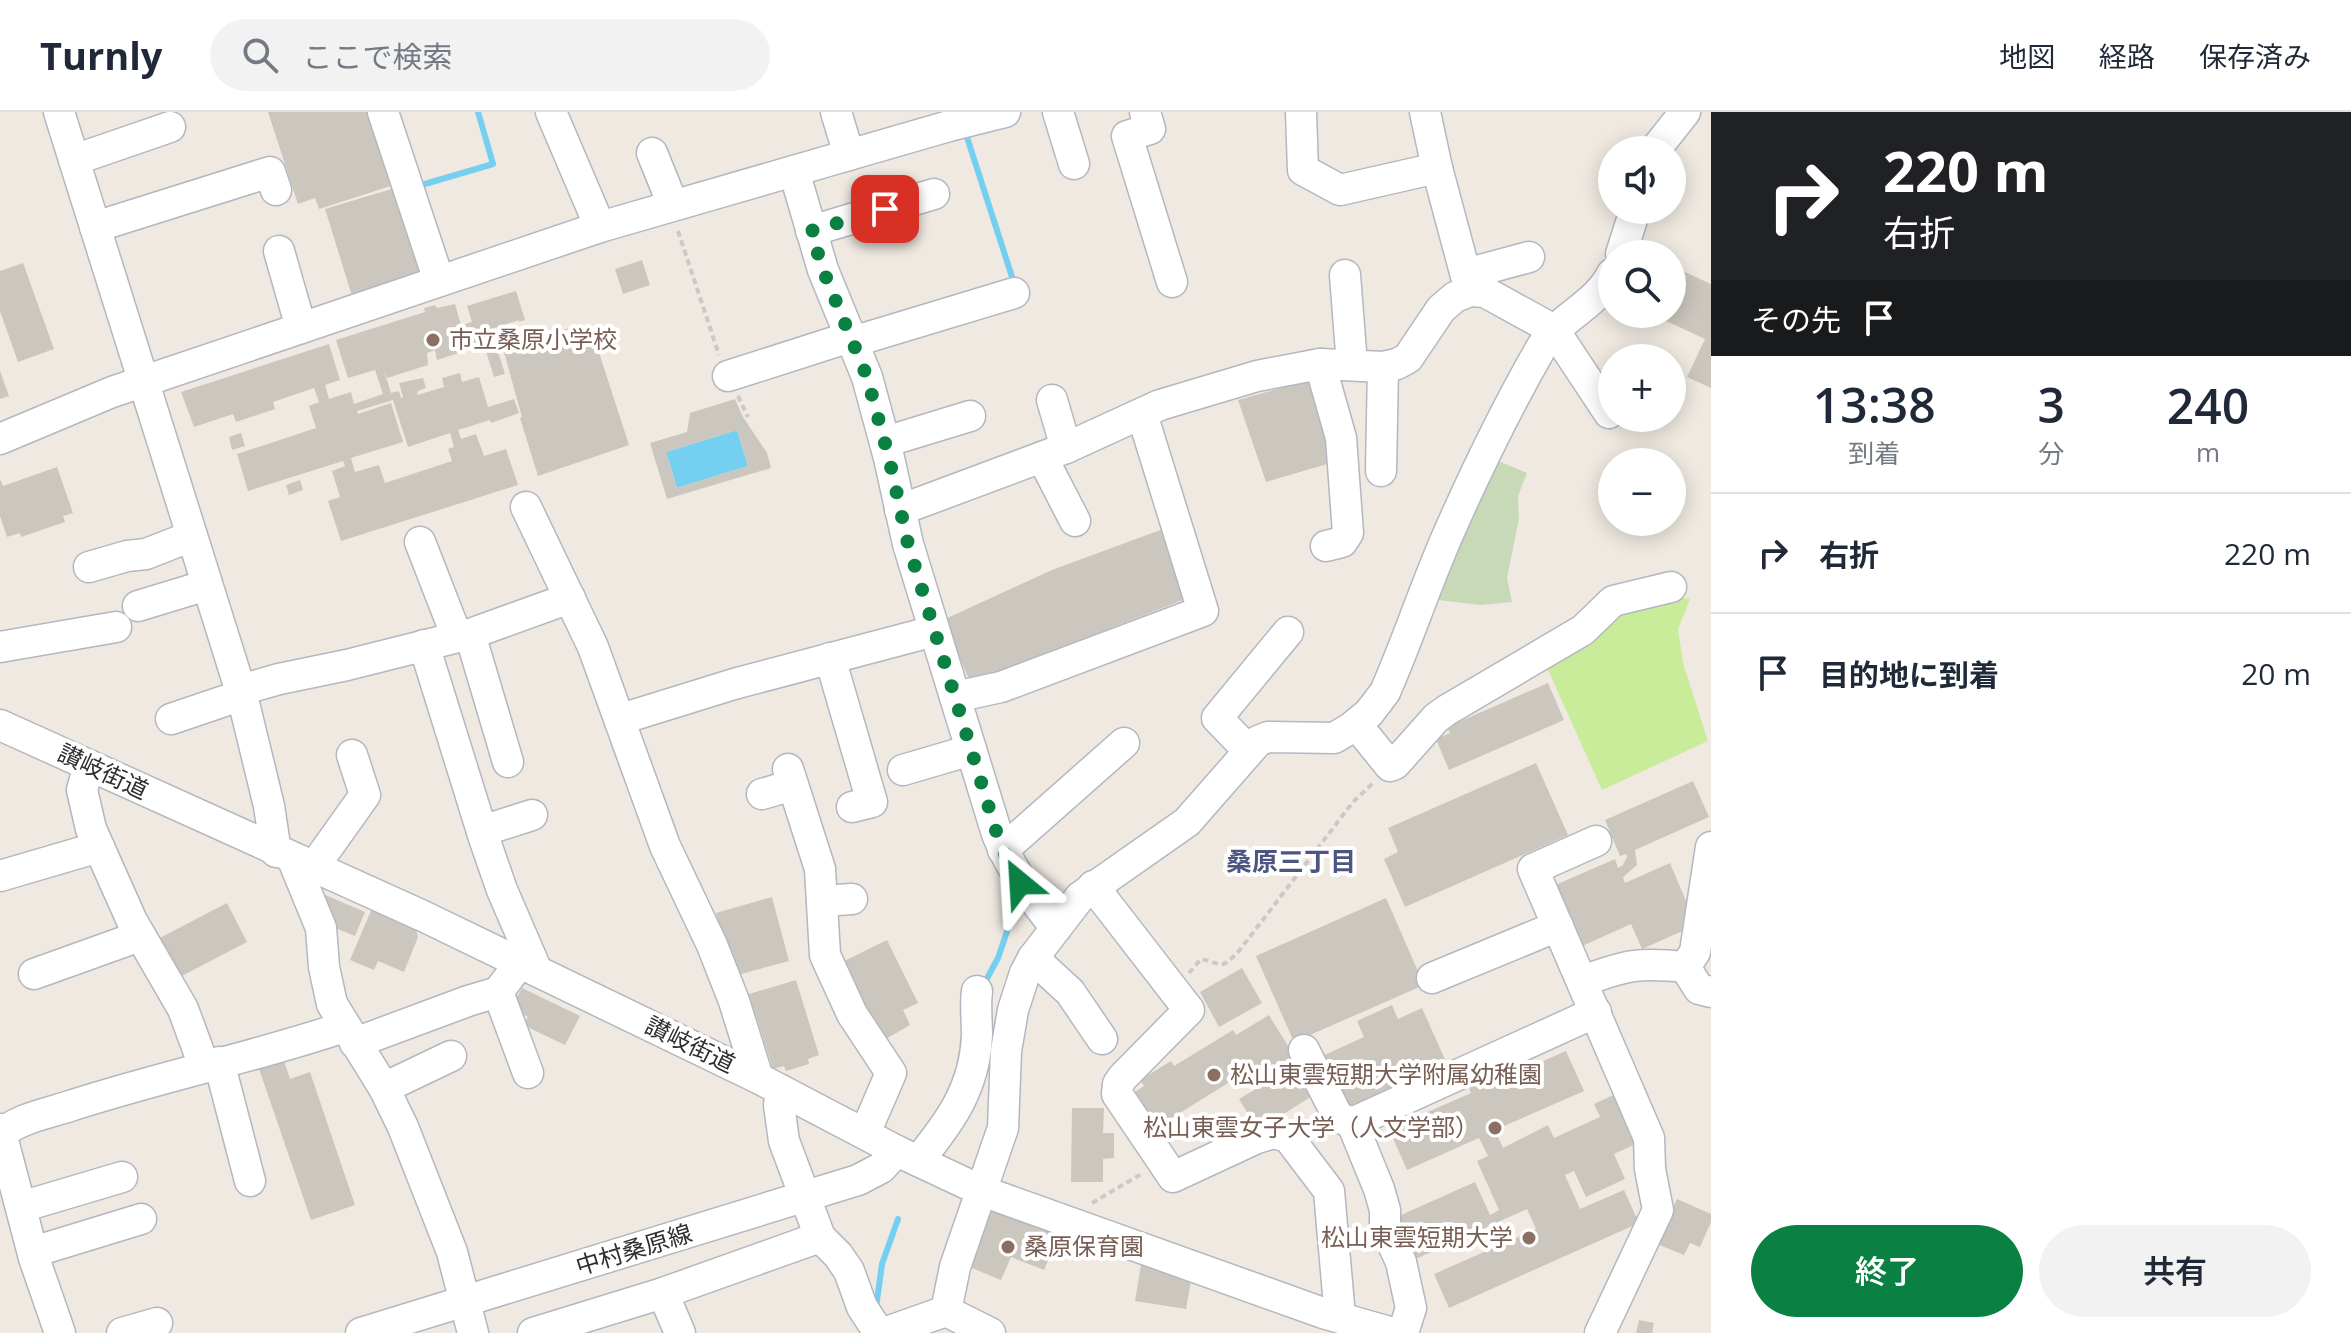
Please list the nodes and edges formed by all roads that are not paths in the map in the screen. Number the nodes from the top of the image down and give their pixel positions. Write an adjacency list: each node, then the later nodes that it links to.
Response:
1 (59, 112): 16 (street)
2 (383, 112): 29 (street)
3 (551, 112): 24 (street)
4 (836, 112): 15 (street)
5 (1005, 112): 11 (street)
6 (1058, 112): 17 (street)
7 (1145, 112): 30 (street)
8 (1301, 112): 18 (street)
9 (1425, 112): 18 (street)
10 (1685, 112): 13 (street)
11 (947, 119): 15 (street)
12 (170, 127): 16 (street)
13 (1666, 136)
14 (652, 153): 22 (street)
15 (849, 155): 19 (street)
16 (74, 160): 23 (street)
17 (1074, 164)
18 (1437, 168): 31 (street)
19 (794, 171): 22 (street); 25 (street)
20 (276, 190): 23 (street)
21 (934, 194): 25 (street)
22 (671, 205): 24 (street)
23 (95, 227): 41 (street)
24 (600, 227): 29 (street)
25 (811, 231): 36 (street)
26 (279, 251): 34 (street)
27 (1529, 257): 31 (street)
28 (1345, 275): 38 (street)
29 (439, 281): 34 (street)
30 (1170, 282)
31 (1468, 282): 35 (street); 39 (street)
32 (1598, 292): 35 (street)
33 (1014, 293): 36 (street)
34 (301, 328): 41 (street)
35 (1554, 330): 42 (street); 72 (street)
36 (851, 339): 40 (street); 47 (street)
37 (1320, 364): 38 (street); 44 (street); 55 (street)
38 (1352, 365): 39 (street)
39 (1383, 367): 49 (street)
40 (728, 376)
41 (143, 382): 46 (street); 53 (street)
42 (1598, 396)
43 (1052, 400): 48 (street)
44 (1142, 414): 48 (street); 69 (street)
45 (970, 416): 47 (street)
46 (0, 439)
47 (885, 442): 51 (street)
48 (1054, 453): 51 (street); 52 (street)
49 (1381, 471)
50 (526, 507): 59 (street)
51 (900, 510): 62 (street)
52 (1075, 521)
53 (192, 536): 56 (street); 57 (street)
54 (420, 542): 64 (street)
55 (1326, 546)
56 (89, 567)
57 (207, 585): 60 (street); 68 (street)
58 (1671, 587): 72 (street)
59 (570, 598): 64 (street); 71 (street)
60 (138, 606)
61 (116, 627): 66 (street)
62 (934, 631): 67 (street); 69 (street)
63 (1288, 632): 76 (street)
64 (464, 635): 65 (street); 78 (street)
65 (424, 645): 68 (street); 84 (street)
66 (0, 647)
67 (830, 658): 71 (street); 82 (street)
68 (241, 693): 70 (street); 89 (street)
69 (955, 697): 75 (street)
70 (171, 719)
71 (621, 719): 111 (street)
72 (1356, 724): 76 (street)
73 (0, 725): 79 (street, 讃岐街道)
74 (1124, 743): 88 (street)
75 (971, 750): 80 (street); 88 (street)
76 (1248, 750): 91 (street)
77 (352, 755): 89 (street)
78 (508, 762)
79 (89, 765): 86 (street); 89 (street, 讃岐街道)
80 (903, 770)
81 (762, 794): 115 (street)
82 (852, 807)
83 (532, 815): 84 (street)
84 (482, 831): 96 (street)
85 (1596, 841): 92 (street)
86 (99, 847): 90 (street); 94 (street)
87 (1711, 847): 97 (street)
88 (1003, 850): 93 (street)
89 (294, 860): 96 (street, 讃岐街道); 105 (street)
90 (0, 876)
91 (1093, 886): 93 (street); 130 (street)
92 (1558, 926): 99 (street); 100 (street)
93 (1056, 928): 95 (street)
94 (140, 936): 98 (street); 109 (street)
95 (1033, 958): 106 (street); 119 (street)
96 (529, 967): 102 (street); 111 (street, 讃岐街道)
97 (1685, 967): 100 (street); 103 (street)
98 (34, 974)
99 (1432, 978)
100 (1583, 981): 104 (street)
101 (977, 991): 116 (street, 中村桑原線)
102 (498, 992): 105 (street); 110 (street)
103 (1711, 992)
104 (1596, 1012): 113 (street); 141 (street)
105 (350, 1035): 109 (street); 112 (street)
106 (1102, 1039)
107 (1304, 1050): 113 (street)
108 (451, 1056): 112 (street)
109 (212, 1064): 114 (street); 118 (street)
110 (528, 1073)
111 (770, 1084): 115 (street, 讃岐街道); 120 (street)
112 (384, 1088): 126 (street)
113 (1352, 1123): 140 (street)
114 (0, 1132): 121 (street)
115 (865, 1133): 116 (street, 讃岐街道)
116 (908, 1156): 119 (street, 讃岐街道); 120 (street, 中村桑原線)
117 (122, 1177): 121 (street)
118 (250, 1181)
119 (982, 1191): 127 (street); 130 (street, 讃岐街道)
120 (805, 1197): 123 (street); 126 (street, 中村桑原線)
121 (21, 1207): 124 (street)
122 (141, 1219): 124 (street)
123 (820, 1237): 125 (street); 137 (street)
124 (33, 1252): 128 (street)
125 (663, 1293): 135 (street); 136 (street)
126 (464, 1302): 133 (street, 中村桑原線); 134 (street)
127 (946, 1311): 137 (street); 138 (street)
128 (56, 1321): 131 (street)
129 (157, 1323): 132 (street)
130 (1347, 1324): 139 (street, 讃岐街道)
131 (32, 1333)
132 (122, 1333)
133 (361, 1333)
134 (473, 1333)
135 (533, 1333)
136 (680, 1333)
137 (881, 1333)
138 (990, 1333)
139 (1393, 1333)
140 (1403, 1333)
141 (1600, 1333)

